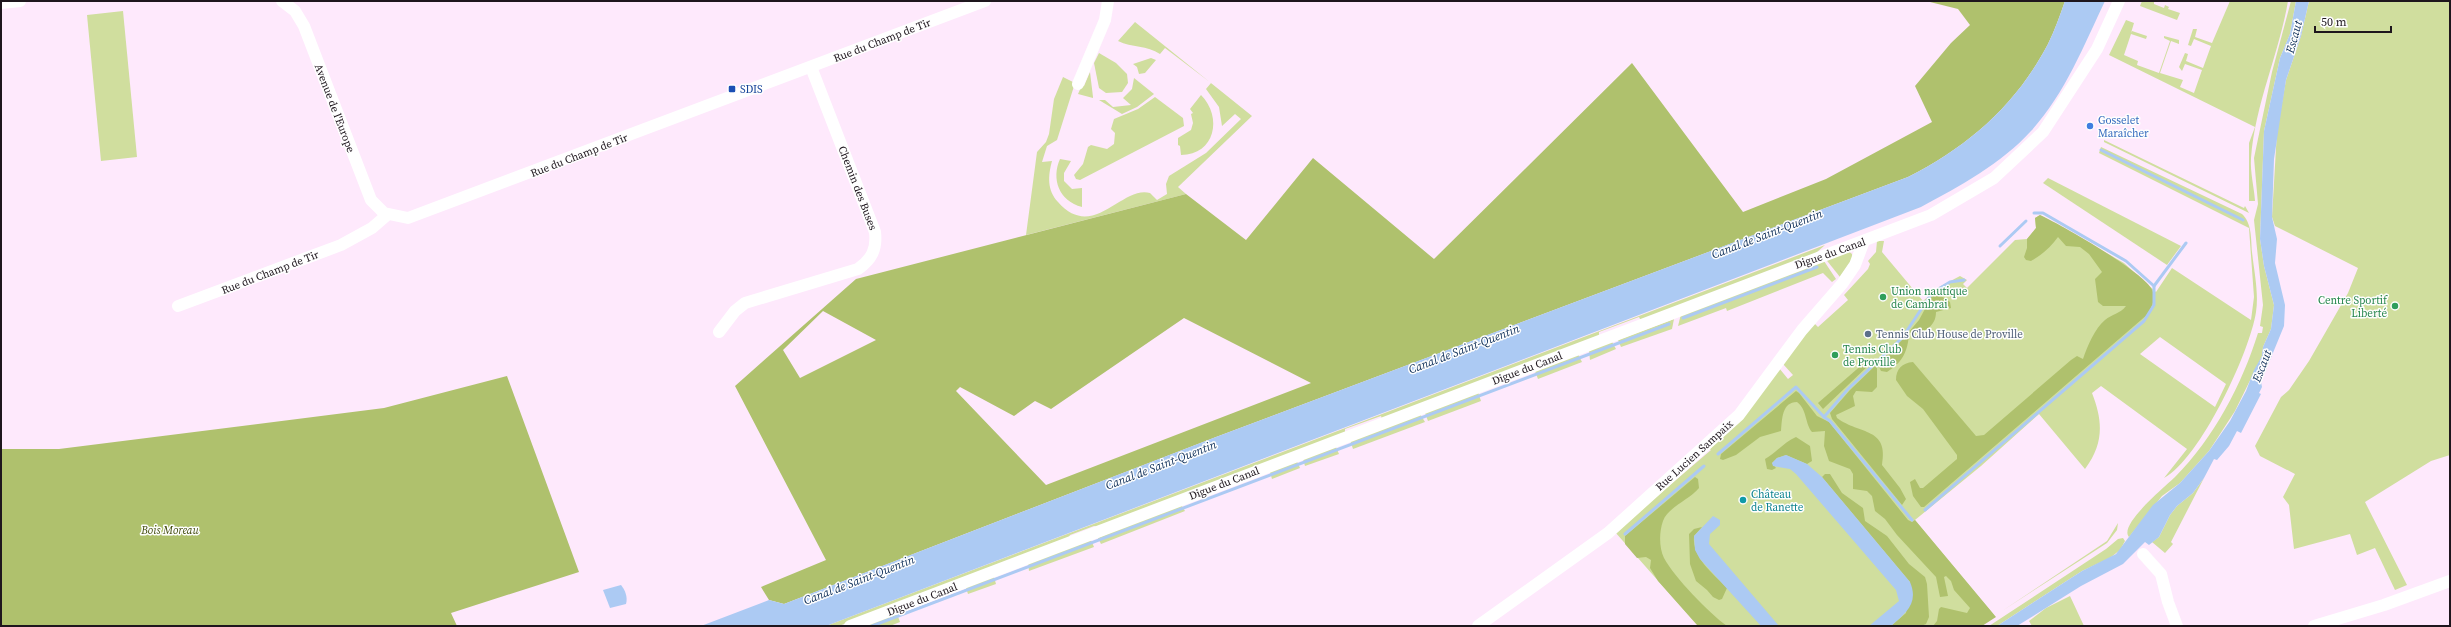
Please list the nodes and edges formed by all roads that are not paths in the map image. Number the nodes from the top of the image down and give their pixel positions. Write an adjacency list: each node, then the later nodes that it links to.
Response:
1 (20, 1): 6 (street)
2 (282, 1): 9 (street, Avenue de l'Europe)
3 (985, 1): 7 (street, Rue du Champ de Tir)
4 (1108, 1): 8 (street)
5 (2119, 1): 10 (street, Digue du Canal)
6 (1, 3)
7 (811, 67): 9 (street, Rue du Champ de Tir); 12 (street, Chemin des Buses)
8 (1078, 84)
9 (387, 215): 11 (street, Rue du Champ de Tir)
10 (1864, 241): 15 (street, Digue du Canal); 16 (street, Rue Lucien Sampaix)
11 (178, 306)
12 (719, 332)
13 (2143, 554): 17 (street)
14 (2450, 581): 18 (street)
15 (850, 626)
16 (1478, 626)
17 (2178, 626)
18 (2314, 626)

